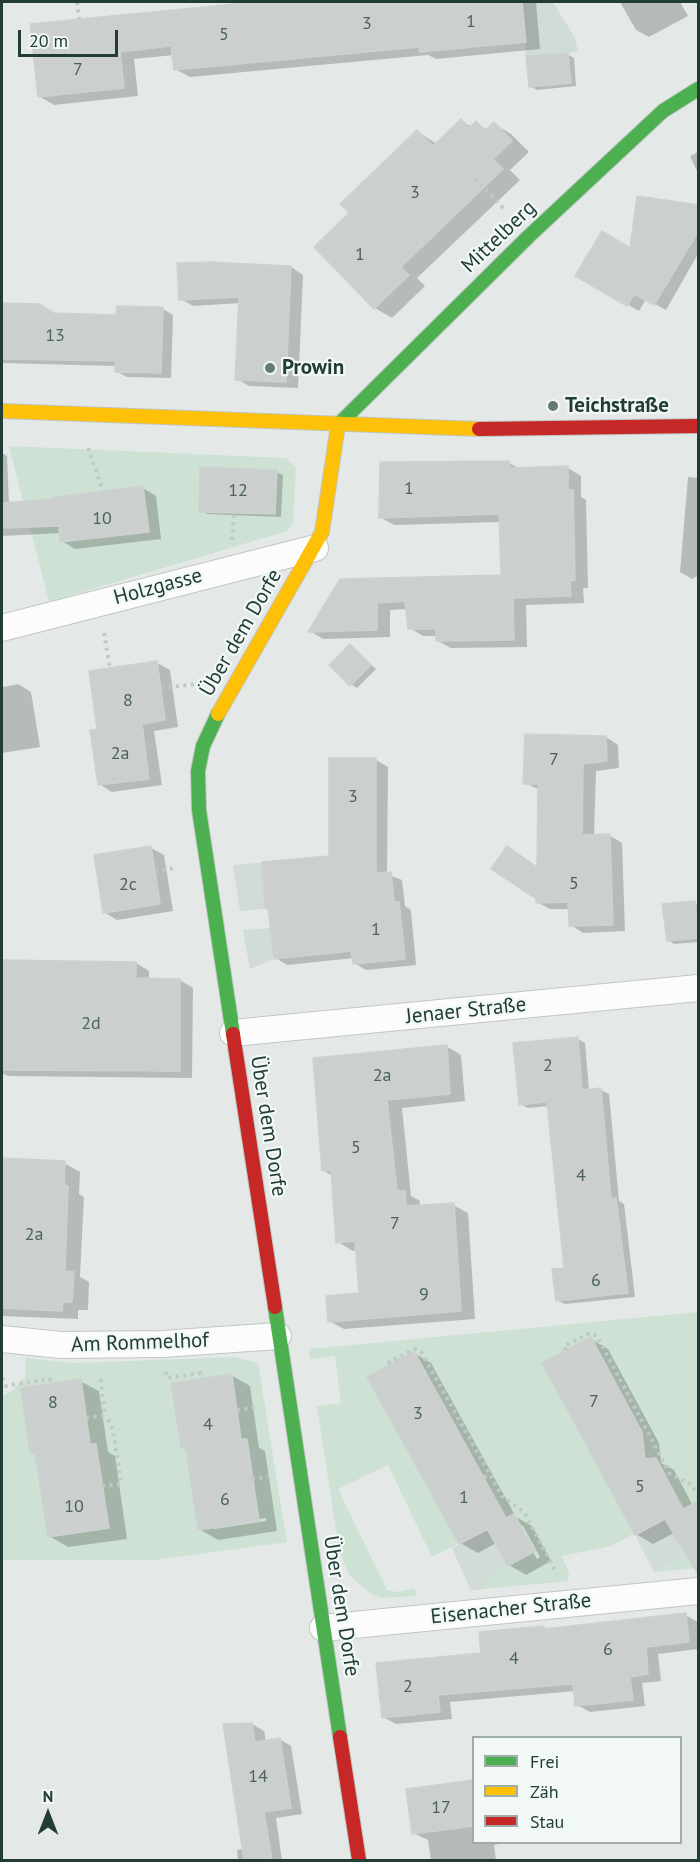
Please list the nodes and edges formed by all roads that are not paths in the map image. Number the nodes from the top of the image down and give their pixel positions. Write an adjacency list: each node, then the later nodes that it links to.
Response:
1 (699, 89): 3 (street, Mittelberg)
2 (2, 411): 3 (street)
3 (338, 425): 4 (street); 5 (street, Über dem Dorfe)
4 (699, 426)
5 (315, 548): 6 (street, Holzgasse); 8 (street, Über dem Dorfe)
6 (2, 628)
7 (699, 988): 8 (street, Jenaer Straße)
8 (233, 1033): 9 (street, Über dem Dorfe)
9 (278, 1336): 10 (street, Am Rommelhof); 12 (street, Über dem Dorfe)
10 (2, 1339)
11 (699, 1591): 12 (street, Eisenacher Straße)
12 (323, 1628): 13 (street, Über dem Dorfe)
13 (359, 1860)

